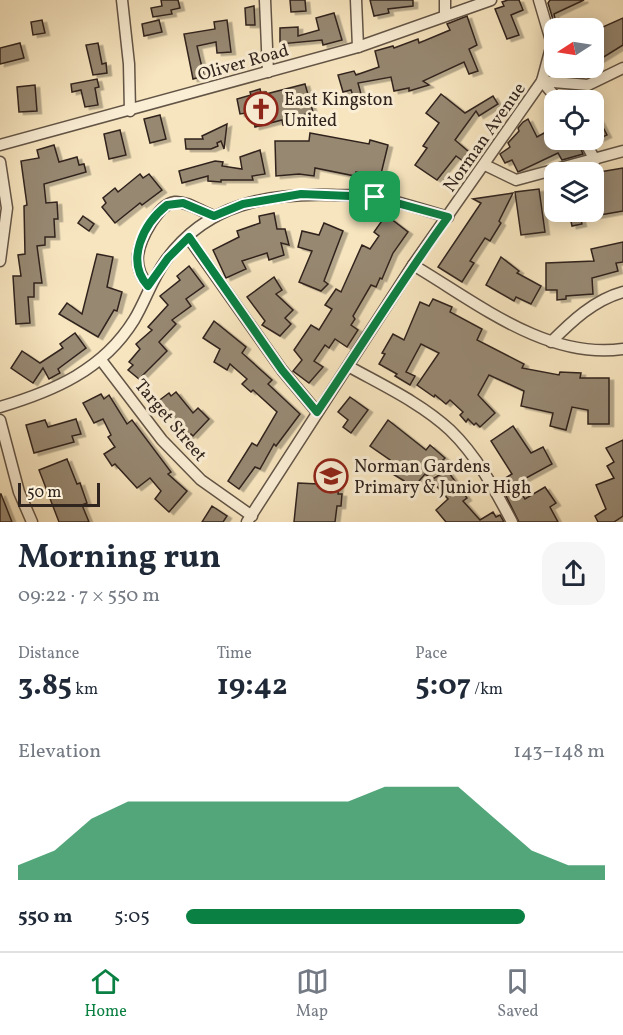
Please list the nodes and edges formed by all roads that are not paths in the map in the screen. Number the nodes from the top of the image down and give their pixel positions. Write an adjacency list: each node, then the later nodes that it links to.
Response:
1 (122, 0): 13 (street)
2 (266, 0): 10 (street)
3 (356, 0): 8 (street)
4 (445, 0): 7 (street)
5 (491, 0): 7 (street, Oliver Road)
6 (539, 0): 11 (street, Norman Avenue)
7 (445, 15): 8 (street, Oliver Road)
8 (358, 47): 10 (street, Oliver Road)
9 (623, 68): 11 (street)
10 (268, 72): 13 (street, Oliver Road)
11 (542, 81): 12 (street); 19 (street, Norman Avenue)
12 (550, 90)
13 (130, 111): 14 (street, Oliver Road)
14 (0, 145)
15 (590, 150): 17 (street)
16 (623, 151): 17 (street)
17 (595, 160): 19 (street)
18 (0, 162): 23 (street)
19 (485, 165): 21 (street, Norman Avenue)
20 (214, 216): 21 (street); 22 (street); 25 (street)
21 (448, 217): 24 (street, Norman Avenue)
22 (189, 237): 25 (street); 32 (street)
23 (0, 261)
24 (413, 264): 27 (street); 30 (street, Norman Avenue)
25 (148, 286): 29 (street)
26 (623, 292): 27 (street)
27 (551, 342): 28 (street)
28 (623, 349)
29 (101, 360): 31 (street); 34 (street, Target Street)
30 (348, 366): 32 (street, Norman Avenue); 36 (street)
31 (0, 407)
32 (317, 412): 34 (street, Norman Avenue)
33 (0, 420): 35 (street)
34 (249, 519)
35 (32, 522)
36 (512, 522)

